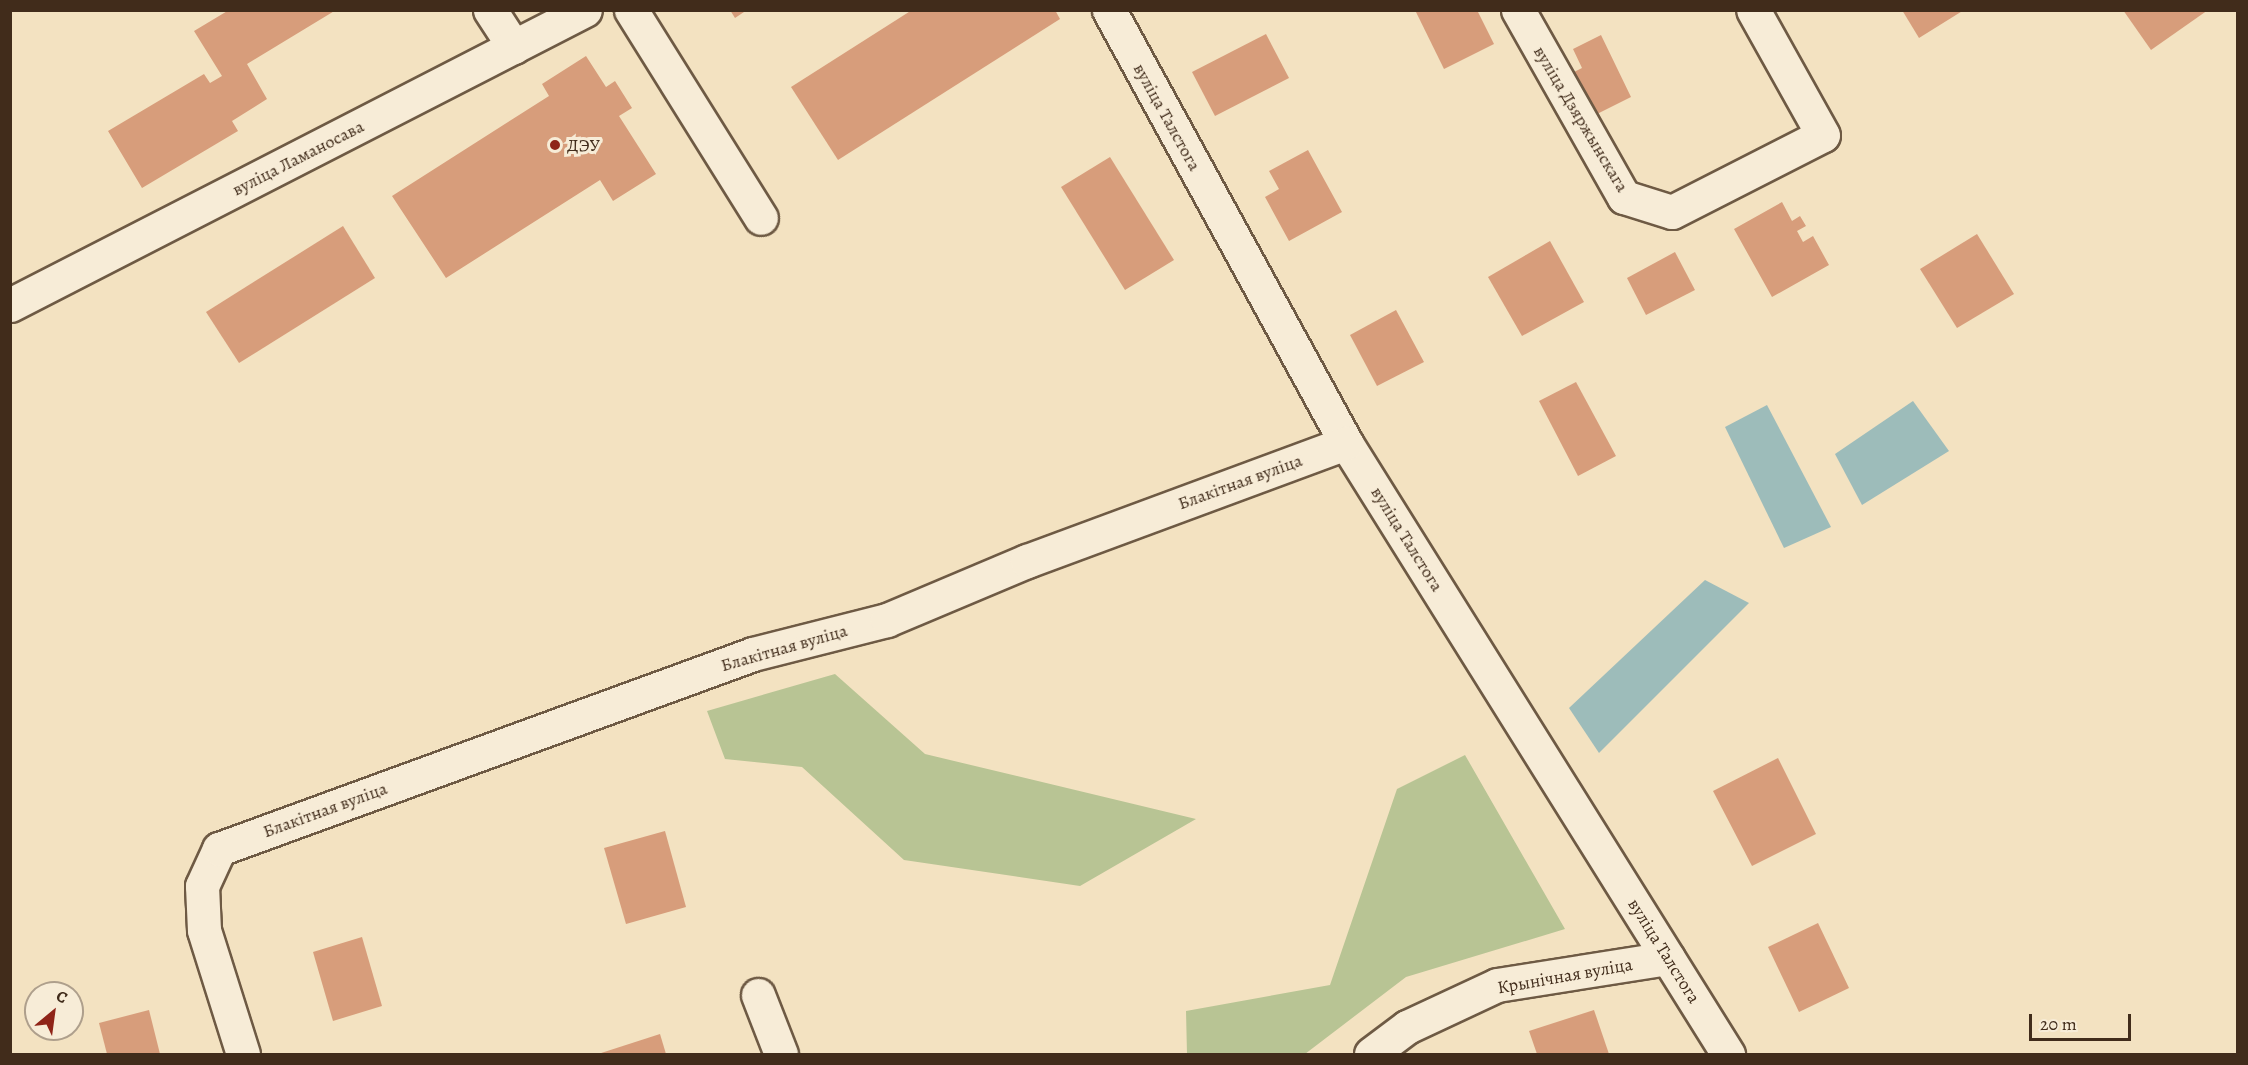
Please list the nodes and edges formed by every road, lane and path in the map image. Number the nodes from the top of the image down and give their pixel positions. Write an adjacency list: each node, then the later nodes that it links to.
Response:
1 (490, 10): 7 (street)
2 (585, 10): 7 (street, вуліца Ламаносава)
3 (632, 10): 8 (street)
4 (1108, 10): 10 (street, вуліца Талстога)
5 (1518, 10): 6 (street, вуліца Дзяржынскага)
6 (1753, 10)
7 (514, 47): 9 (street, вуліца Ламаносава)
8 (761, 218)
9 (10, 305)
10 (1346, 443): 11 (street, вуліца Талстога); 13 (street, Блакітная вуліца)
11 (1668, 958): 15 (street, Крынічная вуліца); 16 (street, вуліца Талстога)
12 (758, 995): 14 (street)
13 (243, 1054)
14 (781, 1054)
15 (1371, 1054)
16 (1728, 1054)

